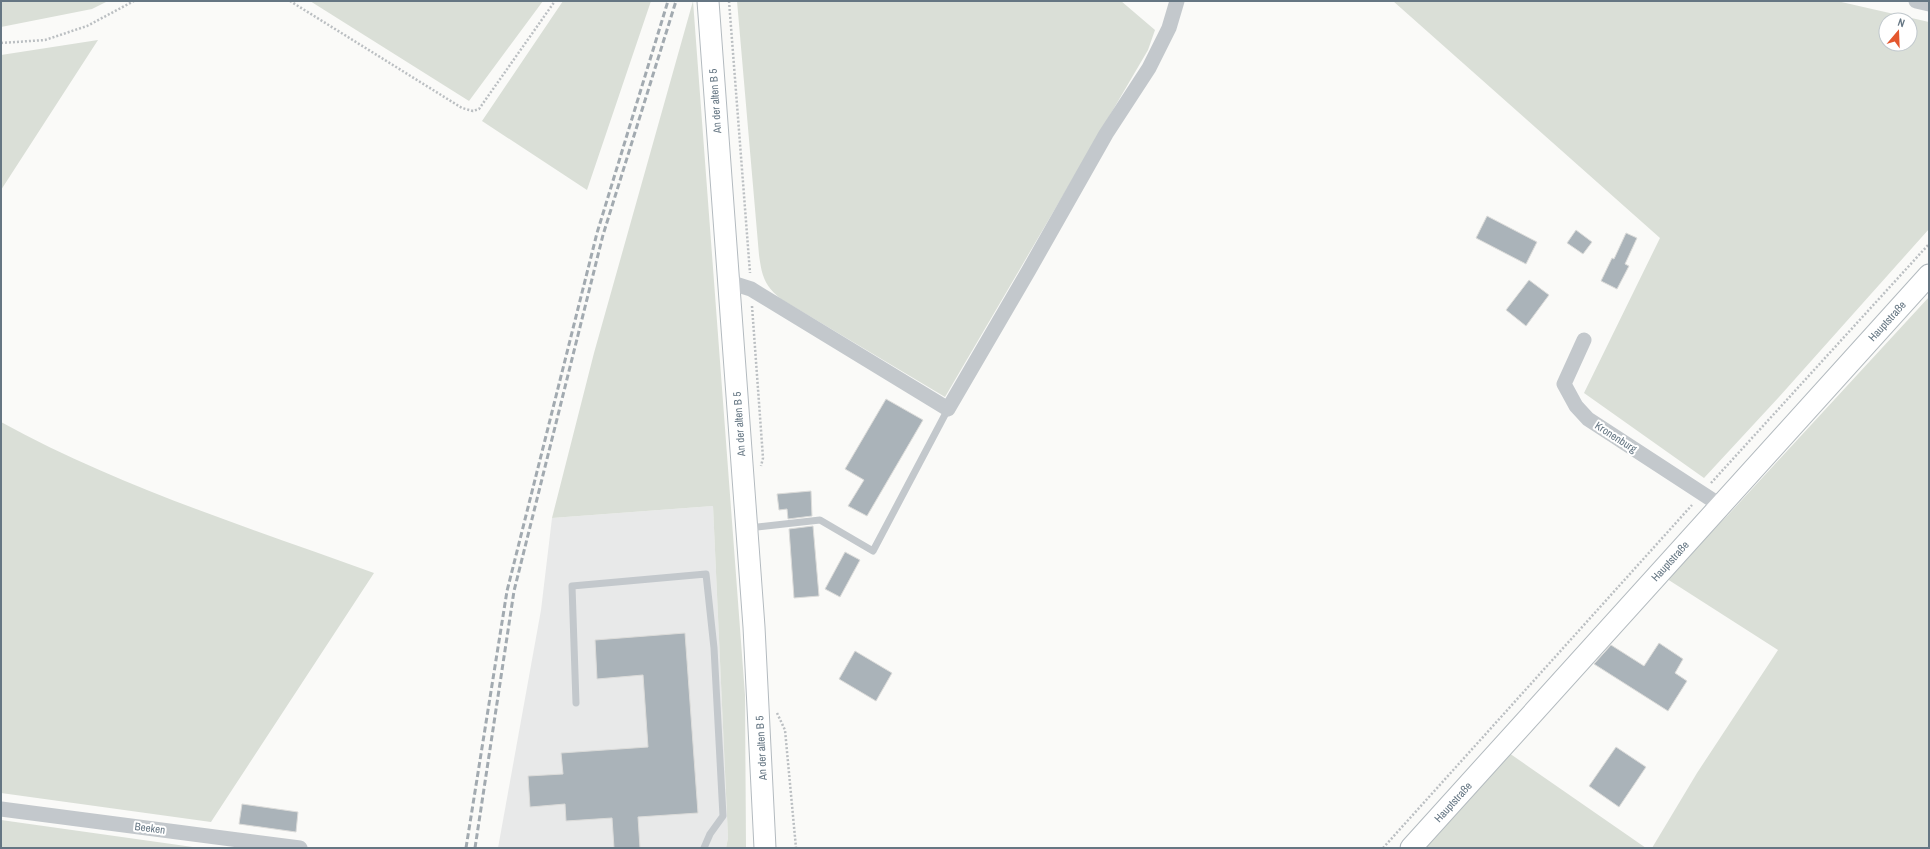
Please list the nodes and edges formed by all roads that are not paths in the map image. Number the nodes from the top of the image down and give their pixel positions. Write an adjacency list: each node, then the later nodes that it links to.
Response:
1 (708, 1): 6 (main road, An der alten B 5)
2 (1177, 1): 8 (street)
3 (1916, 1): 4 (street)
4 (1929, 4)
5 (1929, 275): 9 (main road, Hauptstraße)
6 (729, 282): 8 (street); 10 (main road, An der alten B 5)
7 (1584, 340): 9 (street, Kronenburg)
8 (948, 409): 10 (lane)
9 (1720, 505): 16 (main road, Hauptstraße)
10 (746, 528): 15 (main road, An der alten B 5)
11 (576, 703): 14 (lane)
12 (1, 809): 13 (street, Beeken)
13 (300, 848)
14 (704, 848)
15 (765, 848)
16 (1411, 848)

